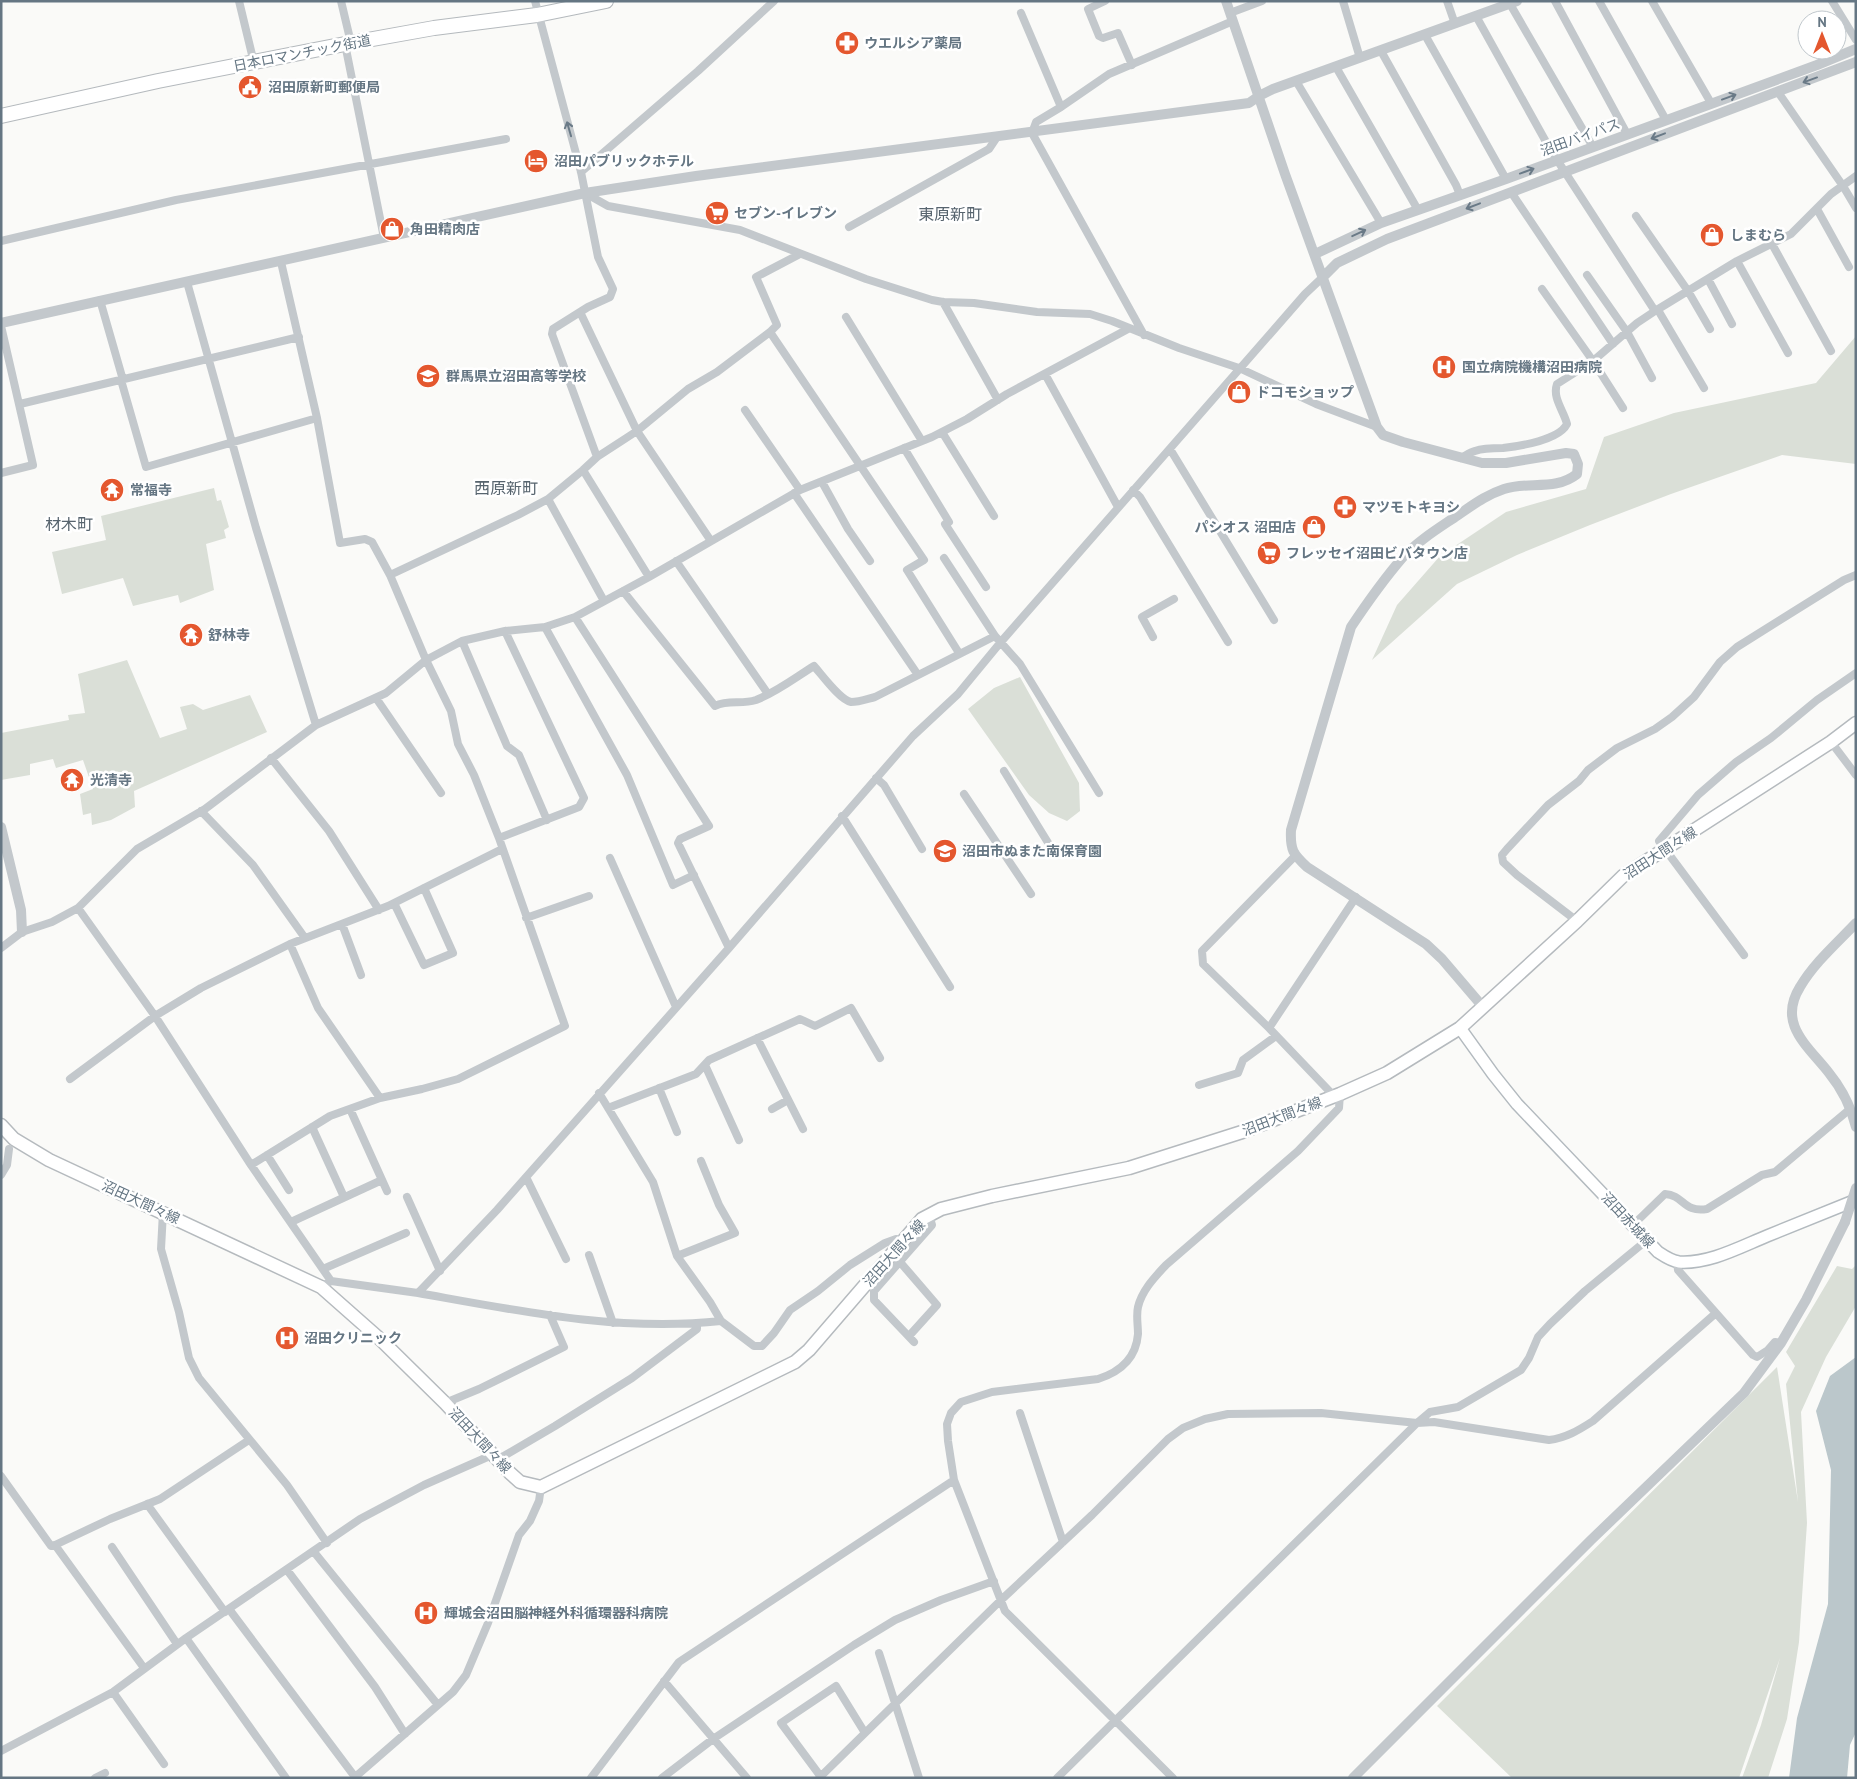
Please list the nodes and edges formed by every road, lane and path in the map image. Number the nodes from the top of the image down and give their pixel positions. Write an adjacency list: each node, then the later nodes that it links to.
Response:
1 (239, 1): 27 (street)
2 (341, 1): 22 (street)
3 (606, 1): 15 (highway, 日本ロマンチック街道)
4 (774, 1): 44 (street)
5 (1105, 1): 28 (street)
6 (1226, 1): 18 (street)
7 (1262, 1): 18 (street)
8 (1343, 1): 25 (street)
9 (1447, 1): 19 (street)
10 (1555, 1): 38 (street)
11 (1599, 1): 36 (street)
12 (1652, 1): 33 (street)
13 (1832, 1): 21 (street)
14 (1514, 2): 17 (street); 41 (street)
15 (536, 8): 22 (highway, 日本ロマンチック街道); 44 (street, one-way to 15)
16 (1022, 13): 34 (street)
17 (1476, 16): 19 (street); 42 (street)
18 (1232, 17): 28 (street); 32 (street)
19 (1455, 24): 20 (street)
20 (1425, 35): 24 (street); 47 (street)
21 (1856, 40)
22 (348, 44): 27 (highway, 日本ロマンチック街道); 43 (street)
23 (1856, 49): 33 (street, 沼田バイパス, one-way to 23)
24 (1381, 51): 25 (street); 51 (street)
25 (1360, 58): 29 (street)
26 (1856, 62): 31 (street, 沼田バイパス, one-way to 31)
27 (254, 63): 35 (highway, 日本ロマンチック街道)
28 (1132, 65): 34 (street)
29 (1336, 67): 30 (street); 54 (street)
30 (1296, 81): 32 (street); 56 (street)
31 (1778, 92): 45 (street, 沼田バイパス, one-way to 45); 48 (street)
32 (1258, 96): 37 (street); 62 (street)
33 (1711, 103): 36 (street, 沼田バイパス)
34 (1061, 108): 37 (street)
35 (1, 116)
36 (1666, 120): 38 (street, 沼田バイパス)
37 (1032, 133): 39 (street); 83 (street)
38 (1627, 134): 41 (street, 沼田バイパス)
39 (997, 137): 50 (street); 57 (street)
40 (506, 139): 43 (street)
41 (1593, 147): 42 (street, 沼田バイパス)
42 (1557, 160): 45 (street); 47 (street, 沼田バイパス, one-way to 42)
43 (369, 164): 58 (street); 59 (street)
44 (581, 172): 50 (street)
45 (1564, 172): 49 (street, 沼田バイパス); 74 (street)
46 (1856, 176): 48 (street)
47 (1506, 179): 51 (street, 沼田バイパス)
48 (1843, 186): 52 (street); 53 (street)
49 (1511, 192): 67 (street, 沼田バイパス, one-way to 67); 85 (street)
50 (585, 193): 58 (street); 61 (street); 75 (street)
51 (1460, 195): 54 (street, 沼田バイパス)
52 (1856, 208)
53 (1817, 209): 60 (street); 65 (street)
54 (1418, 210): 56 (street, 沼田バイパス)
55 (1636, 216): 71 (street)
56 (1381, 223): 62 (street, 沼田バイパス, one-way to 56)
57 (849, 228)
58 (384, 238): 64 (street)
59 (1, 241)
60 (1772, 244): 63 (street); 86 (street)
61 (800, 254): 73 (street); 81 (street)
62 (1315, 254): 67 (street)
63 (1737, 261): 68 (street); 87 (street)
64 (281, 262): 69 (street); 84 (street)
65 (1849, 267)
66 (1588, 276): 82 (street)
67 (1323, 277): 90 (street); 100 (street)
68 (1708, 279): 71 (street); 78 (street)
69 (187, 282): 72 (street); 88 (street)
70 (1542, 289): 89 (street)
71 (1688, 291): 74 (street); 80 (street)
72 (100, 300): 77 (street); 93 (street)
73 (943, 302): 79 (street); 95 (street)
74 (1657, 310): 82 (street); 94 (street)
75 (580, 312): 101 (street); 107 (street)
76 (846, 317): 103 (street)
77 (1, 324): 96 (street)
78 (1732, 324)
79 (1128, 328): 83 (street); 91 (street)
80 (1710, 329)
81 (770, 332): 101 (street); 109 (street)
82 (1626, 332): 85 (street); 92 (street)
83 (1144, 335): 90 (street)
84 (299, 337): 88 (street); 99 (street)
85 (1613, 344): 89 (street)
86 (1831, 351)
87 (1788, 353)
88 (209, 359): 93 (street); 104 (street)
89 (1593, 360): 97 (street); 108 (street)
90 (1239, 368): 100 (street); 106 (street)
91 (1045, 374): 95 (street); 116 (street)
92 (1652, 378)
93 (122, 380): 96 (street); 104 (street)
94 (1704, 388)
95 (998, 400): 102 (street)
96 (20, 404): 111 (street)
97 (1623, 408)
98 (745, 410): 114 (street)
99 (317, 418): 104 (street); 122 (street)
100 (1377, 427): 108 (street)
101 (637, 431): 107 (street); 118 (street)
102 (942, 432): 103 (street); 117 (street)
103 (922, 441): 105 (street)
104 (232, 443): 145 (street)
105 (904, 448): 109 (street); 125 (street)
106 (1170, 449): 113 (street); 130 (street)
107 (597, 457): 110 (street)
108 (1461, 458): 163 (street)
109 (860, 466): 112 (street); 138 (street)
110 (583, 470): 115 (street); 124 (street)
111 (1, 473)
112 (822, 482): 114 (street); 121 (street)
113 (1133, 490): 116 (street); 136 (street)
114 (797, 492): 118 (street); 141 (street)
115 (548, 499): 122 (street); 128 (street)
116 (1118, 507): 137 (street)
117 (994, 516)
118 (711, 541): 120 (street)
119 (944, 558): 133 (street)
120 (676, 561): 124 (street); 142 (street)
121 (870, 561)
122 (390, 575): 139 (street)
123 (1856, 575): 174 (street)
124 (649, 577): 126 (street)
125 (986, 587)
126 (623, 591): 128 (street); 142 (street)
127 (1174, 599): 134 (street)
128 (604, 601): 129 (street)
129 (575, 617): 131 (street); 165 (street)
130 (1274, 620)
131 (545, 627): 132 (street); 165 (street)
132 (505, 631): 135 (street); 156 (street)
133 (995, 636): 137 (street); 138 (street)
134 (1153, 637)
135 (462, 641): 139 (street); 156 (street)
136 (1228, 642)
137 (1000, 643): 150 (street); 152 (street)
138 (959, 653): 141 (street)
139 (426, 660): 143 (street); 158 (street)
140 (1856, 674): 161 (street)
141 (918, 675): 142 (street)
142 (768, 694)
143 (376, 698): 145 (street); 151 (street)
144 (1856, 722): 146 (main road, 沼田大間々線)
145 (316, 725): 147 (street)
146 (1831, 742): 149 (street); 161 (main road, 沼田大間々線)
147 (271, 758): 154 (street); 172 (street)
148 (1004, 771): 162 (street)
149 (1856, 775)
150 (876, 778): 155 (street); 160 (street)
151 (441, 792)
152 (1099, 793)
153 (964, 794): 167 (street)
154 (202, 811): 171 (street); 178 (street)
155 (842, 816): 181 (street); 184 (street)
156 (547, 820): 158 (street)
157 (1, 826): 177 (street)
158 (499, 838): 159 (street)
159 (502, 849): 166 (street); 173 (street)
160 (922, 849)
161 (1666, 849): 174 (main road, 沼田大間々線); 182 (street)
162 (1055, 854)
163 (1295, 856): 169 (street); 188 (street)
164 (610, 858): 186 (street)
165 (694, 875): 181 (street)
166 (424, 888): 170 (street); 170 (street)
167 (1031, 894)
168 (589, 896): 173 (street)
169 (1356, 898): 185 (street); 188 (street)
170 (394, 904): 172 (street)
171 (78, 908): 177 (street); 187 (street)
172 (379, 910): 176 (street)
173 (526, 918): 199 (street)
174 (1577, 922): 185 (main road, 沼田大間々線)
175 (1856, 923): 204 (street)
176 (342, 924): 178 (street); 183 (street)
177 (22, 932): 180 (street)
178 (305, 938): 179 (street)
179 (290, 944): 187 (street); 199 (street)
180 (1, 948)
181 (729, 948): 186 (street)
182 (1744, 955)
183 (361, 974)
184 (950, 987)
185 (1483, 1006): 189 (main road, 沼田大間々線)
186 (676, 1007): 197 (street)
187 (155, 1016): 194 (street); 215 (street)
188 (1269, 1028): 190 (street)
189 (1460, 1028): 198 (main road, 沼田大間々線); 228 (main road, 沼田赤城線)
190 (1276, 1036): 195 (street); 198 (street)
191 (757, 1038): 192 (street); 193 (street); 200 (street)
192 (880, 1058)
193 (705, 1065): 196 (street); 210 (street)
194 (70, 1079)
195 (1199, 1085)
196 (659, 1088): 201 (street); 209 (street)
197 (599, 1094): 201 (street); 217 (street)
198 (1337, 1095): 226 (main road, 沼田大間々線); 253 (street)
199 (380, 1098): 202 (street)
200 (788, 1100): 203 (street); 208 (street)
201 (608, 1108): 233 (street)
202 (350, 1109): 206 (street); 218 (street)
203 (772, 1109)
204 (1850, 1110): 207 (street); 228 (street)
205 (1, 1125): 211 (main road, 沼田大間々線)
206 (312, 1127): 212 (street); 222 (street)
207 (1856, 1128)
208 (803, 1129)
209 (677, 1132)
210 (739, 1140)
211 (12, 1144): 213 (street); 216 (street); 225 (main road, 沼田大間々線)
212 (267, 1155): 215 (street); 220 (street)
213 (1, 1157)
214 (701, 1161): 233 (street)
215 (251, 1165): 227 (street)
216 (1, 1176)
217 (526, 1177): 234 (street); 238 (street)
218 (382, 1180): 221 (street); 222 (street)
219 (1856, 1188): 246 (street, bridge)
220 (289, 1190)
221 (387, 1191)
222 (344, 1197): 227 (street)
223 (407, 1197): 238 (street)
224 (1856, 1200): 236 (main road)
225 (163, 1212): 239 (main road, 沼田大間々線); 250 (street)
226 (929, 1215): 230 (main road, 沼田大間々線); 235 (street)
227 (291, 1222): 237 (street)
228 (1633, 1225): 231 (main road, 沼田赤城線)
229 (406, 1233): 237 (street)
230 (904, 1240): 243 (street); 254 (main road, 沼田大間々線)
231 (1647, 1240): 236 (main road, 沼田赤城線); 249 (street)
232 (588, 1255): 244 (street)
233 (677, 1256): 243 (street)
234 (566, 1259)
235 (900, 1262): 235 (street)
236 (1677, 1262): 241 (street)
237 (323, 1269): 239 (street)
238 (440, 1271): 240 (street)
239 (326, 1284): 240 (street); 247 (main road, 沼田大間々線)
240 (418, 1293): 242 (street)
241 (1716, 1313): 246 (street); 249 (street)
242 (550, 1315): 244 (street); 247 (street)
243 (721, 1321): 245 (street)
244 (613, 1323): 245 (street)
245 (697, 1324): 251 (street)
246 (1781, 1343): 290 (street)
247 (445, 1403): 251 (main road, 沼田大間々線)
248 (1020, 1413): 256 (street)
249 (1417, 1422): 256 (street); 273 (street)
250 (249, 1440): 255 (street); 257 (street)
251 (494, 1457): 254 (main road, 沼田大間々線); 257 (street)
252 (1, 1476): 258 (street)
253 (954, 1480): 262 (street); 269 (street)
254 (541, 1487): 271 (street)
255 (148, 1504): 258 (street); 264 (street)
256 (1063, 1542): 263 (street)
257 (327, 1543): 260 (street)
258 (55, 1545): 268 (street)
259 (112, 1547): 266 (street)
260 (314, 1552): 261 (street); 271 (street)
261 (287, 1570): 264 (street); 275 (street)
262 (994, 1581): 263 (street); 276 (street)
263 (1000, 1601): 272 (street); 273 (street)
264 (227, 1610): 265 (street); 283 (street)
265 (186, 1638): 266 (street); 282 (street)
266 (177, 1644): 268 (street)
267 (879, 1653): 272 (street)
268 (144, 1668): 270 (street)
269 (664, 1681): 276 (street); 284 (street)
270 (113, 1692): 277 (street); 278 (street)
271 (438, 1705): 275 (street)
272 (894, 1705): 274 (street); 287 (street)
273 (1116, 1720): 288 (street); 289 (street)
274 (865, 1733): 280 (street); 280 (street)
275 (405, 1734): 283 (street)
276 (714, 1739): 285 (street); 286 (street)
277 (1, 1751)
278 (164, 1764)
279 (105, 1773): 281 (street)
280 (820, 1777)
281 (95, 1778)
282 (286, 1778)
283 (355, 1778)
284 (591, 1778)
285 (662, 1778)
286 (747, 1778)
287 (919, 1778)
288 (1057, 1778)
289 (1173, 1778)
290 (1353, 1778)

